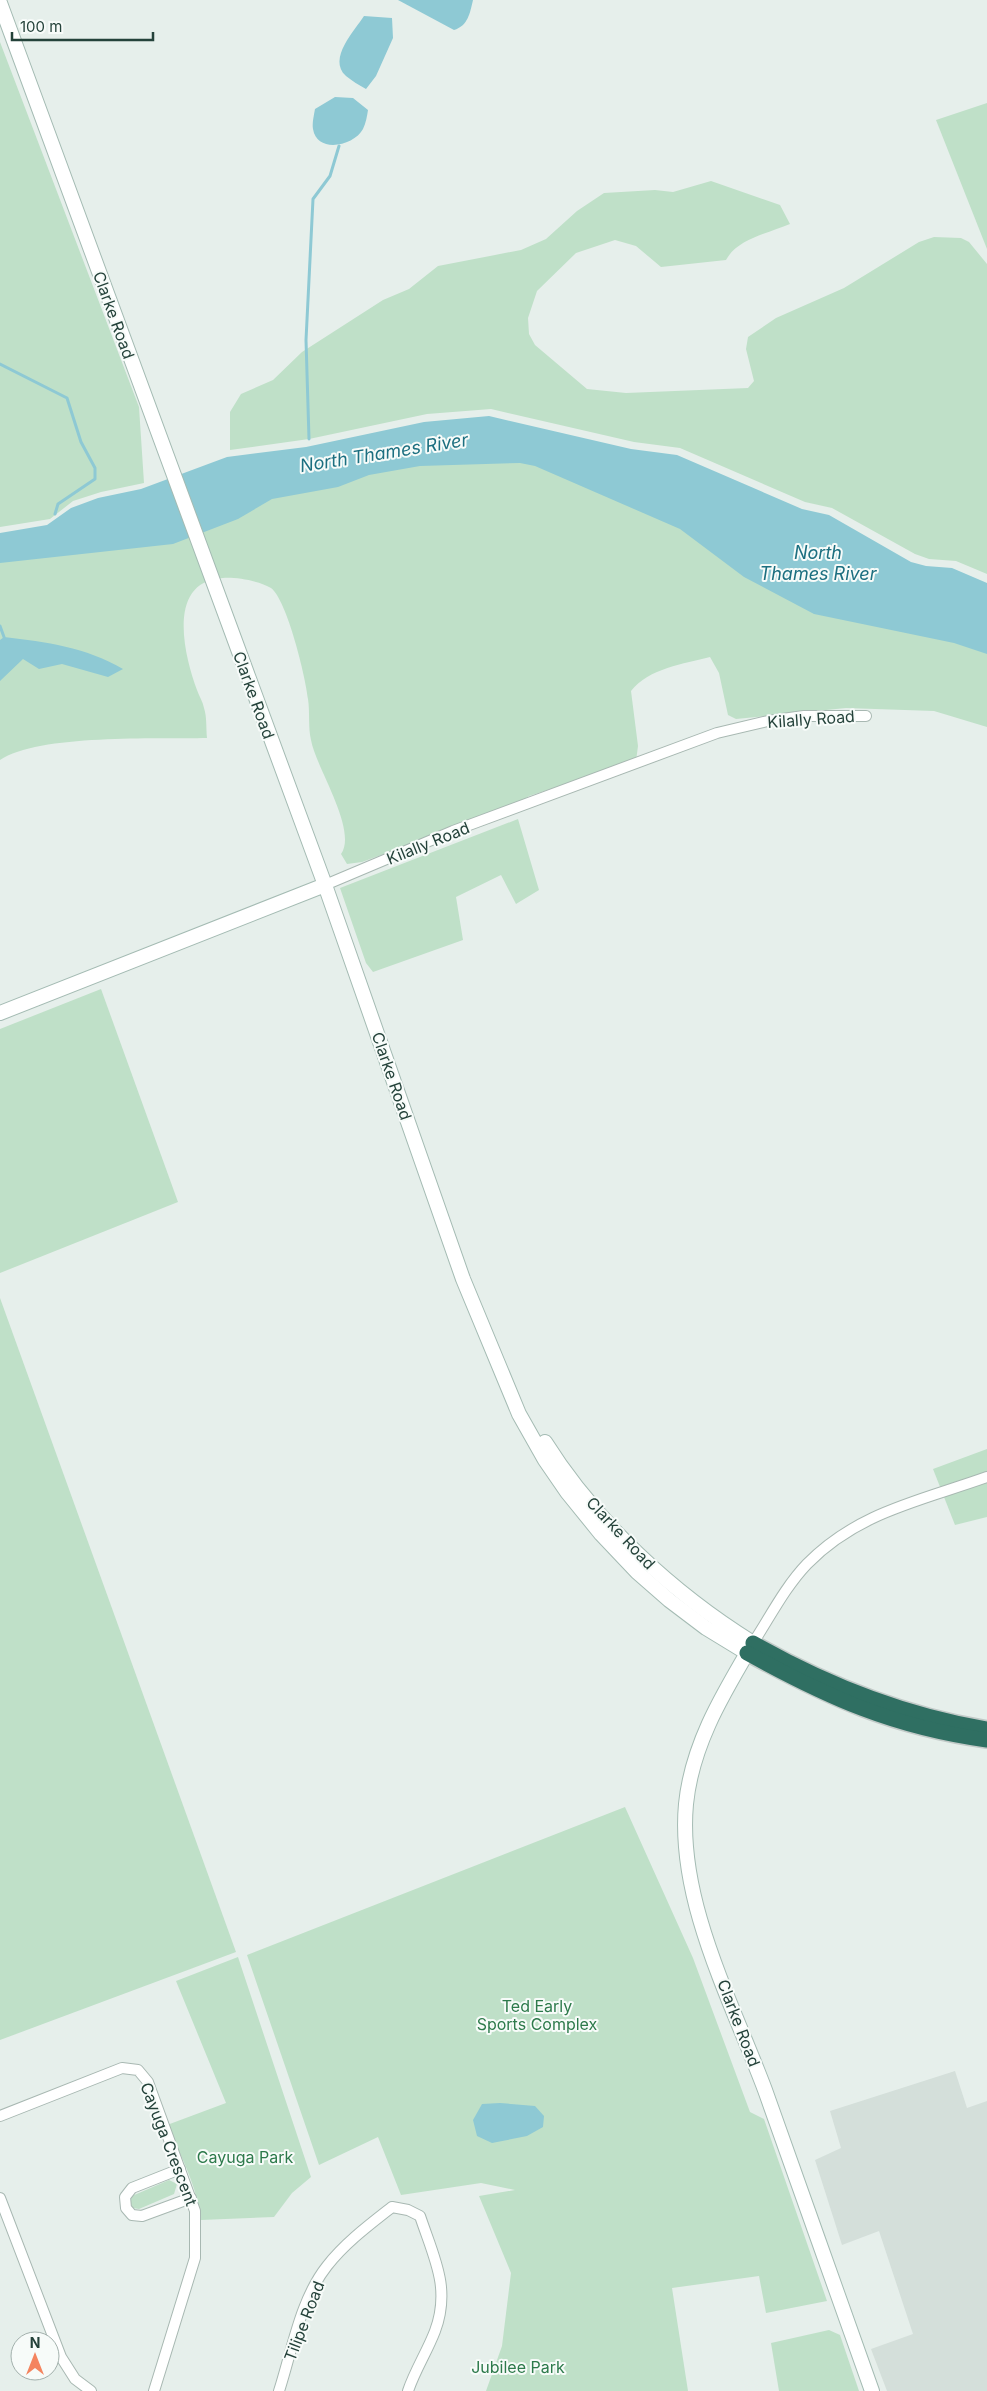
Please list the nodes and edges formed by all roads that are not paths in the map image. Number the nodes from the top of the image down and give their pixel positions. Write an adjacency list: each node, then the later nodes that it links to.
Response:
1 (0, 2): 3 (main road, Clarke Road)
2 (866, 716): 3 (street, Kilally Road)
3 (324, 885): 4 (main road, Kilally Road); 6 (main road, Clarke Road)
4 (0, 1013)
5 (987, 1477): 6 (street)
6 (750, 1648): 7 (highway); 8 (highway); 17 (main road, Clarke Road)
7 (987, 1729)
8 (987, 1740)
9 (0, 2116): 10 (street, Cayuga Crescent)
10 (180, 2170): 12 (street, Cayuga Crescent); 12 (street)
11 (0, 2198): 13 (street)
12 (190, 2198): 14 (street, Cayuga Crescent)
13 (91, 2391)
14 (154, 2391)
15 (279, 2391): 16 (street, Tilipe Road)
16 (408, 2391)
17 (872, 2391)

